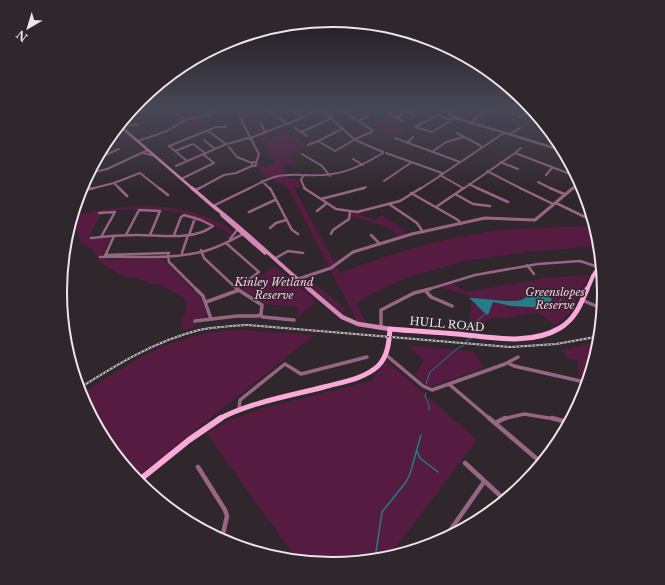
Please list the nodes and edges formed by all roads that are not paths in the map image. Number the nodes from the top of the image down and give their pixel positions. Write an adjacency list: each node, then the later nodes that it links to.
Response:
1 (133, 136): 18 (main road, HULL ROAD)
2 (152, 136): 18 (street)
3 (196, 136): 15 (street)
4 (215, 136): 22 (street)
5 (254, 136): 13 (street)
6 (327, 136): 19 (street)
7 (351, 136): 17 (street)
8 (362, 136): 17 (street)
9 (499, 136): 24 (street)
10 (517, 136): 27 (street)
11 (414, 137): 20 (street)
12 (464, 137): 24 (street); 32 (street)
13 (250, 138): 22 (street); 45 (street)
14 (395, 138): 20 (street)
15 (187, 140): 21 (street); 31 (street)
16 (204, 140): 29 (street)
17 (355, 140): 19 (street); 35 (street)
18 (138, 141): 30 (main road, HULL ROAD)
19 (318, 141): 23 (street)
20 (407, 143): 32 (street)
21 (193, 144): 31 (street); 36 (street)
22 (226, 144): 29 (street)
23 (308, 145)
24 (483, 147): 43 (street)
25 (229, 148): 45 (street)
26 (521, 148): 33 (street)
27 (555, 148)
28 (119, 149): 38 (street)
29 (215, 149): 36 (street)
30 (148, 150): 34 (street); 39 (main road, HULL ROAD)
31 (175, 151): 41 (street)
32 (432, 152): 43 (street)
33 (515, 152): 44 (street); 48 (street)
34 (142, 153): 39 (street); 50 (street)
35 (384, 153): 42 (street); 46 (street)
36 (204, 154): 41 (street); 57 (street)
37 (302, 154): 56 (street)
38 (106, 155)
39 (155, 156): 57 (main road, HULL ROAD)
40 (353, 159): 46 (street)
41 (187, 161): 47 (street)
42 (412, 162): 52 (street); 59 (street)
43 (460, 162): 52 (street)
44 (500, 162): 49 (street); 51 (street)
45 (252, 164): 67 (street)
46 (363, 165): 56 (street)
47 (176, 166)
48 (552, 168): 53 (street); 54 (street)
49 (518, 169)
50 (96, 171)
51 (487, 171): 62 (street); 77 (street)
52 (442, 174): 65 (street); 68 (street)
53 (546, 174)
54 (571, 174)
55 (303, 175): 56 (street); 58 (street); 73 (street)
56 (330, 176)
57 (181, 179): 67 (main road, HULL ROAD)
58 (262, 181): 74 (street); 79 (street)
59 (384, 181)
60 (538, 182): 70 (street)
61 (114, 183): 66 (street); 71 (street); 72 (street)
62 (469, 184): 65 (street); 75 (street)
63 (576, 186): 70 (street)
64 (366, 187): 73 (street)
65 (463, 188): 69 (street)
66 (88, 189)
67 (195, 190): 79 (main road, HULL ROAD)
68 (411, 193): 78 (street); 81 (street)
69 (455, 194): 80 (street); 81 (street)
70 (564, 194): 77 (street)
71 (168, 195)
72 (127, 196)
73 (321, 199): 76 (street)
74 (275, 200): 83 (street); 88 (street)
75 (508, 202)
76 (327, 203): 82 (street); 84 (street)
77 (554, 203): 86 (street); 89 (street)
78 (389, 204): 84 (street); 92 (street)
79 (213, 206): 91 (main road, HULL ROAD); 91 (main road, HULL ROAD)
80 (490, 206)
81 (436, 207): 89 (street)
82 (317, 211)
83 (249, 212)
84 (350, 212): 94 (street)
85 (99, 213): 101 (street)
86 (587, 216)
87 (195, 218): 97 (street); 98 (street); 98 (street)
88 (286, 220): 90 (street); 93 (street)
89 (461, 224): 92 (street)
90 (270, 228)
91 (243, 231): 102 (street); 106 (main road, HULL ROAD); 107 (street); 113 (main road, HULL ROAD)
92 (422, 232): 105 (street)
93 (298, 234)
94 (331, 234)
95 (126, 235): 96 (street); 96 (street); 100 (street)
96 (150, 235): 97 (street)
97 (174, 235): 98 (street)
98 (189, 235): 108 (street)
99 (371, 235): 105 (street)
100 (114, 236): 101 (street); 112 (street)
101 (101, 237): 103 (street)
102 (238, 237): 104 (street); 106 (street)
103 (91, 238)
104 (226, 243): 107 (street); 119 (street)
105 (380, 244): 118 (street)
106 (259, 248): 113 (main road, HULL ROAD)
107 (201, 251): 108 (street); 110 (street); 119 (street)
108 (182, 253): 110 (street)
109 (303, 253): 113 (street)
110 (169, 254): 112 (street); 122 (street)
111 (101, 256): 112 (street)
112 (106, 256)
113 (274, 259): 118 (main road, HULL ROAD)
114 (527, 265): 115 (street); 117 (street); 120 (street)
115 (596, 266)
116 (597, 270): 121 (main road, HULL ROAD)
117 (534, 274)
118 (298, 279): 129 (main road, HULL ROAD)
119 (238, 289): 122 (street); 125 (street)
120 (425, 290): 123 (street); 129 (street)
121 (582, 300): 124 (street); 130 (main road, HULL ROAD)
122 (206, 302): 126 (street)
123 (452, 306)
124 (597, 307)
125 (260, 315): 126 (street); 127 (street)
126 (211, 318): 128 (street)
127 (294, 320)
128 (195, 321)
129 (381, 328): 130 (main road, HULL ROAD)
130 (390, 329): 131 (main road)
131 (386, 354): 136 (street); 137 (main road)
132 (519, 356): 134 (street)
133 (367, 358): 137 (street)
134 (508, 362): 135 (street); 136 (street)
135 (583, 382)
136 (450, 385): 139 (street)
137 (239, 409): 143 (main road)
138 (564, 422): 139 (street)
139 (495, 423): 140 (street)
140 (538, 460)
141 (465, 463): 144 (street)
142 (198, 467): 147 (street)
143 (143, 478)
144 (484, 482): 145 (street); 146 (street)
145 (501, 497)
146 (450, 531)
147 (221, 534)

